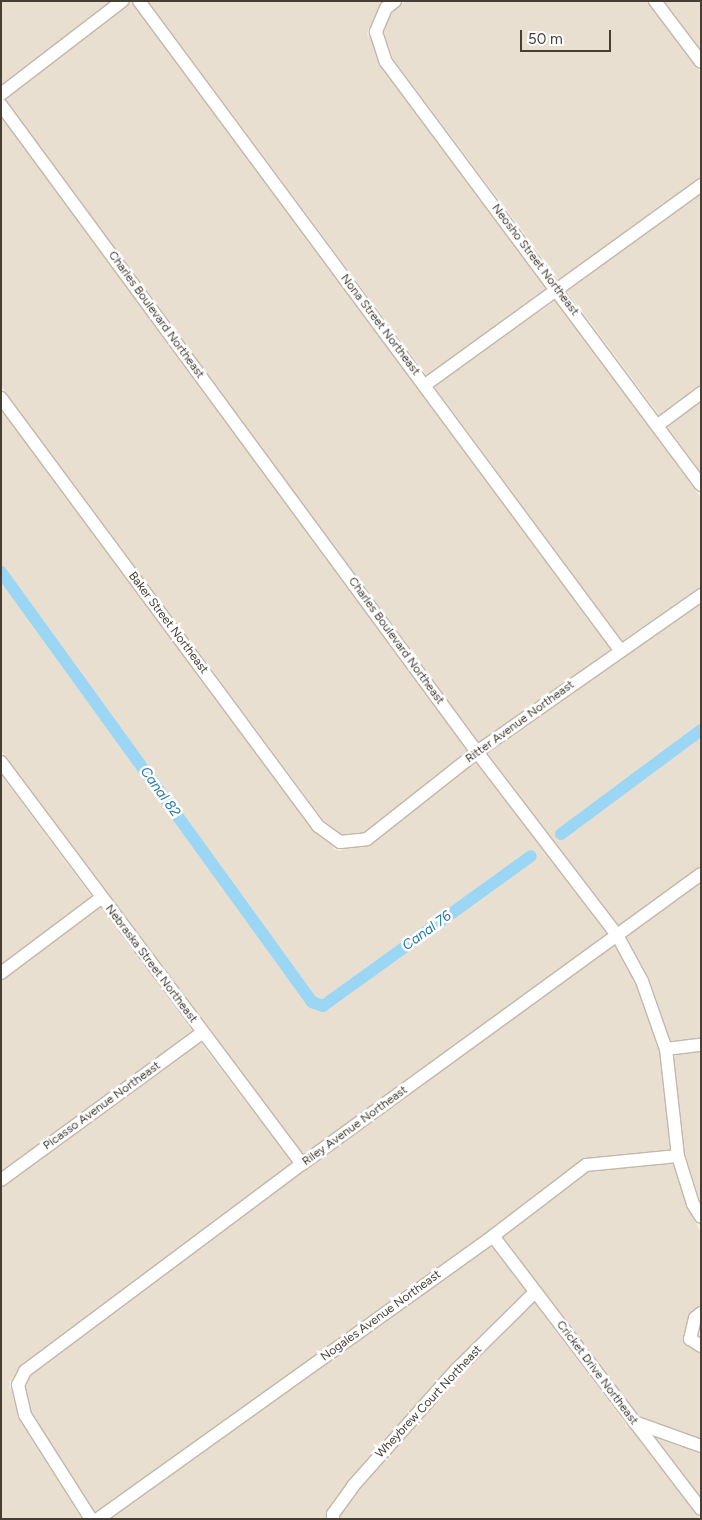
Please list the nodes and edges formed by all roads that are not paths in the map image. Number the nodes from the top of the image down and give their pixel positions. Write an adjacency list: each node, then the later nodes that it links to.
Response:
1 (122, 1): 6 (street)
2 (139, 1): 10 (street, Nona Street Northeast)
3 (395, 1): 9 (street, Neosho Street Northeast)
4 (655, 1): 5 (street)
5 (701, 62)
6 (1, 94)
7 (1, 105): 17 (street, Charles Boulevard Northeast)
8 (701, 185): 9 (street)
9 (558, 290): 10 (street); 13 (street, Neosho Street Northeast)
10 (424, 385): 16 (street, Nona Street Northeast)
11 (701, 393): 13 (street)
12 (1, 398): 19 (street, Baker Street Northeast)
13 (658, 425): 14 (street, Neosho Street Northeast)
14 (701, 485)
15 (701, 594): 16 (street, Ritter Avenue Northeast)
16 (620, 650): 17 (street, Ritter Avenue Northeast)
17 (477, 752): 19 (street, Ritter Avenue Northeast); 22 (street, Charles Boulevard Northeast)
18 (2, 764): 21 (street, Nebraska Street Northeast)
19 (340, 842)
20 (701, 874): 22 (street, Riley Avenue Northeast)
21 (102, 898): 23 (street); 24 (street, Nebraska Street Northeast)
22 (617, 935): 26 (street, Charles Boulevard Northeast); 28 (street, Riley Avenue Northeast)
23 (1, 973)
24 (202, 1033): 28 (street, Nebraska Street Northeast); 29 (street, Picasso Avenue Northeast)
25 (701, 1044): 26 (street)
26 (666, 1049): 27 (street, Charles Boulevard Northeast)
27 (678, 1156): 30 (street, Charles Boulevard Northeast); 31 (street, Nogales Avenue Northeast)
28 (302, 1164): 38 (street, Riley Avenue Northeast)
29 (1, 1180)
30 (701, 1217)
31 (493, 1236): 32 (street, Cricket Drive Northeast); 39 (street, Nogales Avenue Northeast)
32 (535, 1292): 35 (street, Cricket Drive Northeast); 40 (street, Wheybrew Court Northeast)
33 (701, 1313): 34 (street)
34 (701, 1346)
35 (634, 1422): 36 (street); 37 (street, Cricket Drive Northeast)
36 (701, 1446)
37 (701, 1508)
38 (91, 1519)
39 (98, 1519)
40 (332, 1519)

